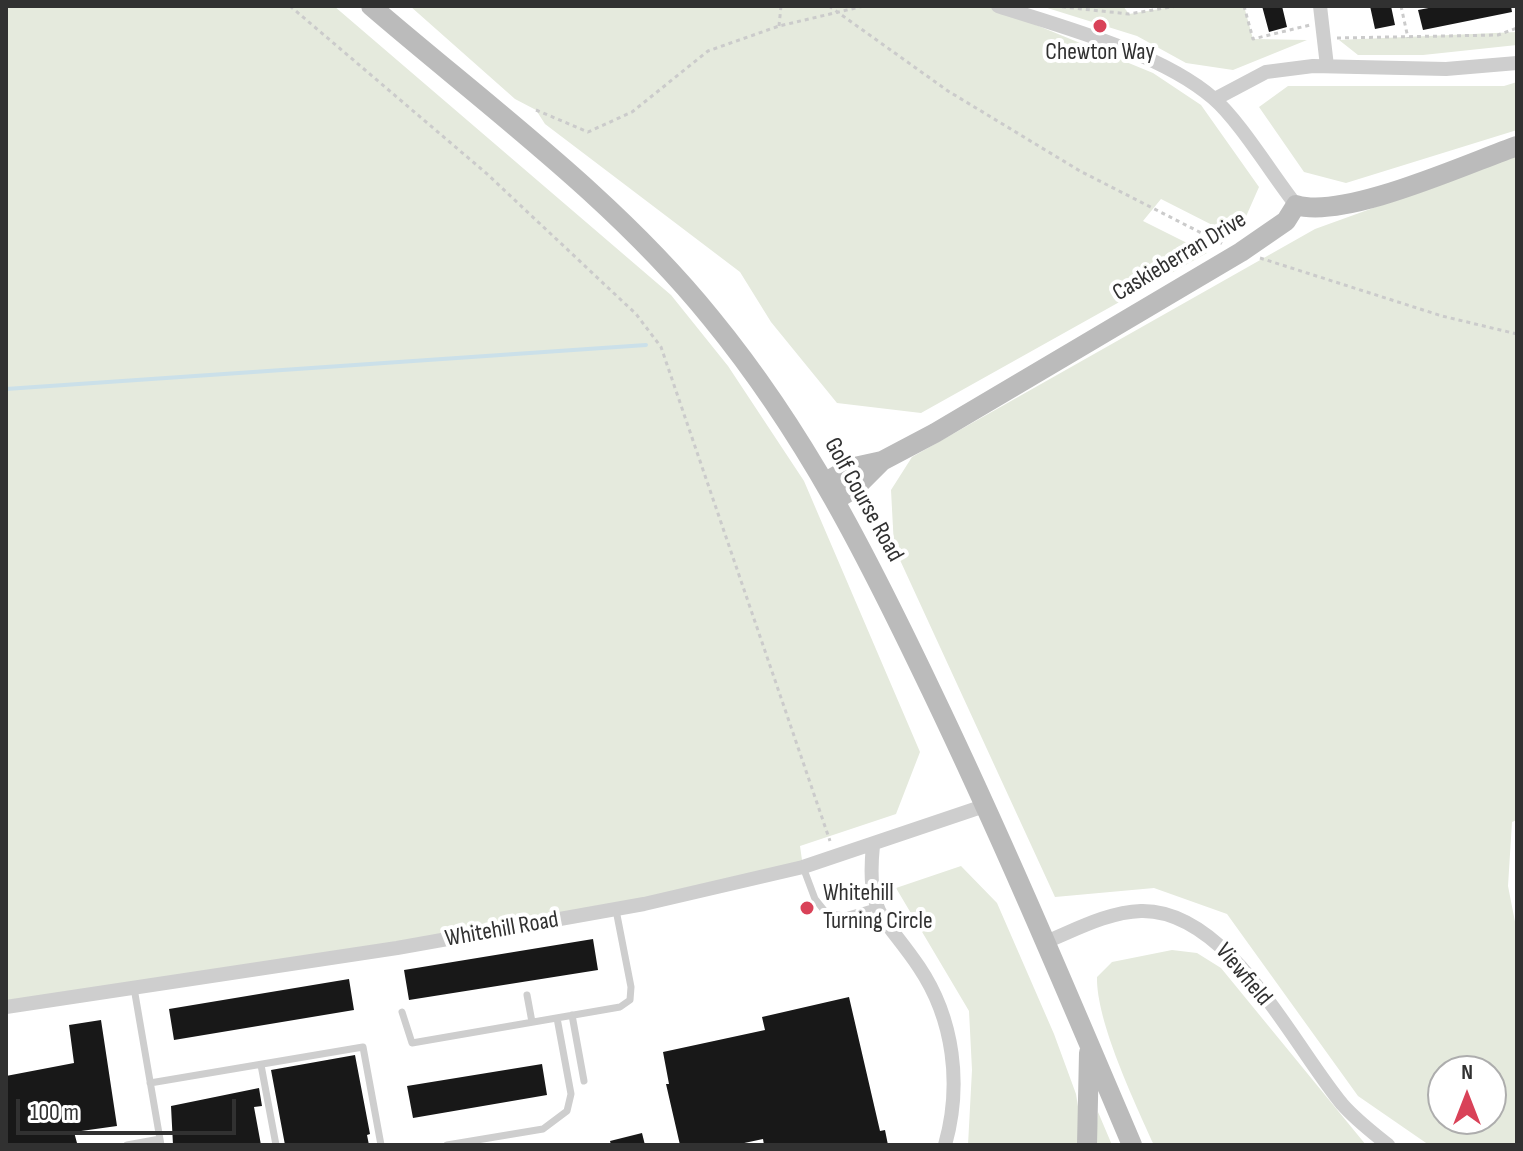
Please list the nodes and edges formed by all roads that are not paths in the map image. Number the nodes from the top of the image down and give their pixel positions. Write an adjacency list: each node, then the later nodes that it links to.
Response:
1 (371, 6): 9 (street, Golf Course Road)
2 (998, 6): 6 (street)
3 (1320, 6): 5 (street)
4 (1517, 63): 5 (street)
5 (1327, 66): 6 (street)
6 (1215, 99): 8 (street)
7 (1517, 146): 8 (street)
8 (1296, 205): 9 (street, Caskieberran Drive)
9 (831, 490): 10 (street, Golf Course Road)
10 (987, 805): 11 (street, Whitehill Road); 15 (street, Golf Course Road)
11 (873, 845): 12 (street, Whitehill Road); 13 (street)
12 (803, 867): 13 (lane); 14 (street, Whitehill Road)
13 (875, 907): 32 (street)
14 (616, 910): 16 (street, Whitehill Road); 20 (lane)
15 (1048, 941): 23 (street, Golf Course Road); 35 (street, Viewfield)
16 (134, 986): 18 (street, Whitehill Road); 26 (lane)
17 (527, 995): 22 (lane)
18 (6, 1007)
19 (402, 1012): 22 (lane)
20 (572, 1015): 21 (lane); 25 (lane)
21 (557, 1018): 22 (lane); 31 (lane)
22 (532, 1022)
23 (1088, 1041): 33 (street); 34 (street, Golf Course Road)
24 (261, 1065): 26 (lane); 29 (lane); 30 (lane)
25 (584, 1081)
26 (150, 1083): 27 (lane)
27 (160, 1142): 28 (lane)
28 (127, 1145)
29 (276, 1145)
30 (381, 1145)
31 (447, 1145)
32 (945, 1145)
33 (1087, 1145)
34 (1132, 1145)
35 (1388, 1145)

